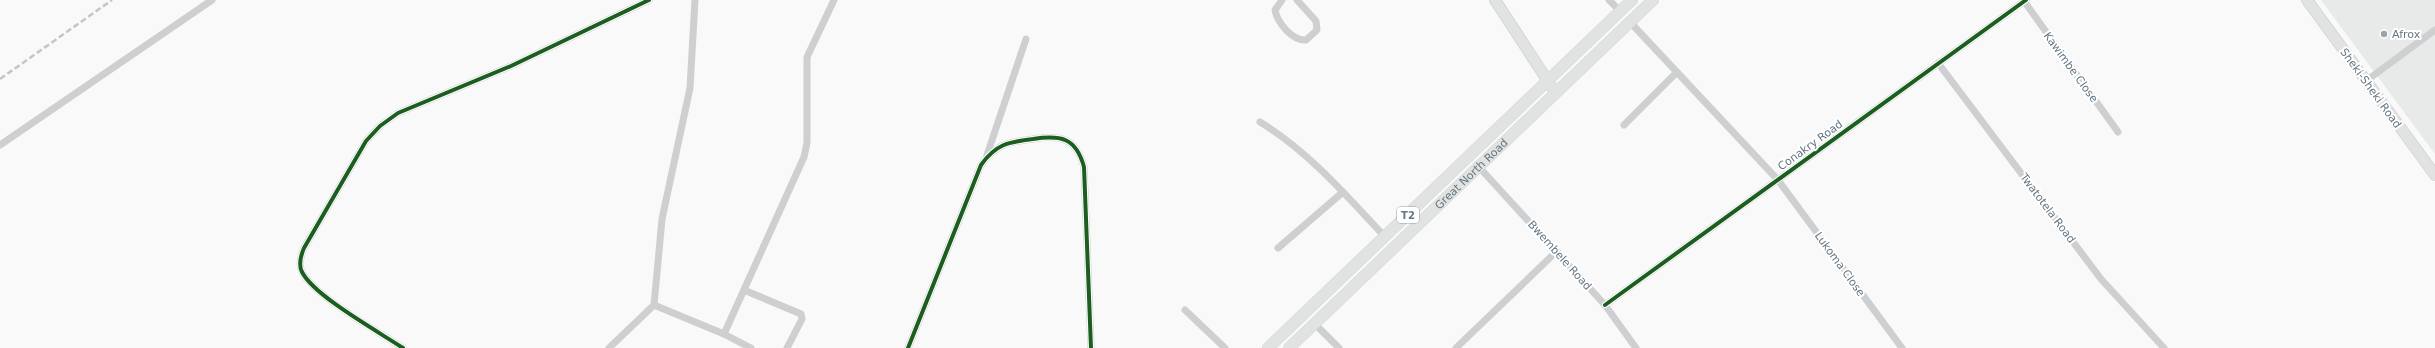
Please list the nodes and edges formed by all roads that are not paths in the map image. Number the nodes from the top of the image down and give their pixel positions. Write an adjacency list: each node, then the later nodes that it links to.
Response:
1 (212, 0): 25 (street)
2 (649, 0): 40 (street)
3 (695, 0): 35 (street)
4 (834, 0): 34 (street)
5 (1282, 0): 6 (street)
6 (1297, 0)
7 (1495, 0): 19 (street)
8 (1609, 0): 13 (street)
9 (1632, 0): 13 (main road, Great North Road / T2)
10 (1653, 0): 14 (main road, Great North Road / T2)
11 (2307, 0): 20 (street, Sheki-Sheki Road)
12 (2025, 1): 17 (street, Conakry Road); 24 (street, Kawimbe Close)
13 (1620, 11): 19 (main road, Great North Road / T2)
14 (1630, 22): 18 (street, Lukoma Close); 21 (main road, Great North Road / T2)
15 (2435, 30): 20 (street)
16 (1026, 39): 26 (street)
17 (1938, 63): 29 (street, Conakry Road); 53 (street, Twatotela Road)
18 (1677, 72): 23 (street); 29 (street, Lukoma Close)
19 (1546, 80): 21 (street); 31 (main road, Great North Road / T2)
20 (2366, 81): 28 (street, Sheki-Sheki Road)
21 (1555, 92): 27 (main road, Great North Road / T2)
22 (1260, 122): 30 (street)
23 (1624, 125)
24 (2118, 132)
25 (0, 145)
26 (987, 155): 44 (street); 45 (street)
27 (1479, 167): 33 (street, Bwembele Road); 38 (main road, Great North Road / T2)
28 (2435, 175)
29 (1778, 180): 36 (street, Conakry Road); 52 (street, Lukoma Close)
30 (1343, 192): 31 (street); 32 (street)
31 (1385, 236): 47 (main road, Great North Road / T2)
32 (1278, 248)
33 (1557, 251): 36 (street, Bwembele Road); 50 (street)
34 (744, 290): 39 (street); 43 (street)
35 (654, 305): 39 (street); 41 (street)
36 (1605, 305): 51 (street, Bwembele Road)
37 (1185, 310): 46 (street)
38 (1314, 323): 48 (main road, Great North Road / T2); 49 (street)
39 (724, 334): 42 (street)
40 (403, 348)
41 (609, 348)
42 (751, 348)
43 (787, 348)
44 (908, 348)
45 (1091, 348)
46 (1225, 348)
47 (1268, 348)
48 (1289, 348)
49 (1339, 348)
50 (1456, 348)
51 (1636, 348)
52 (1902, 348)
53 (2164, 348)

